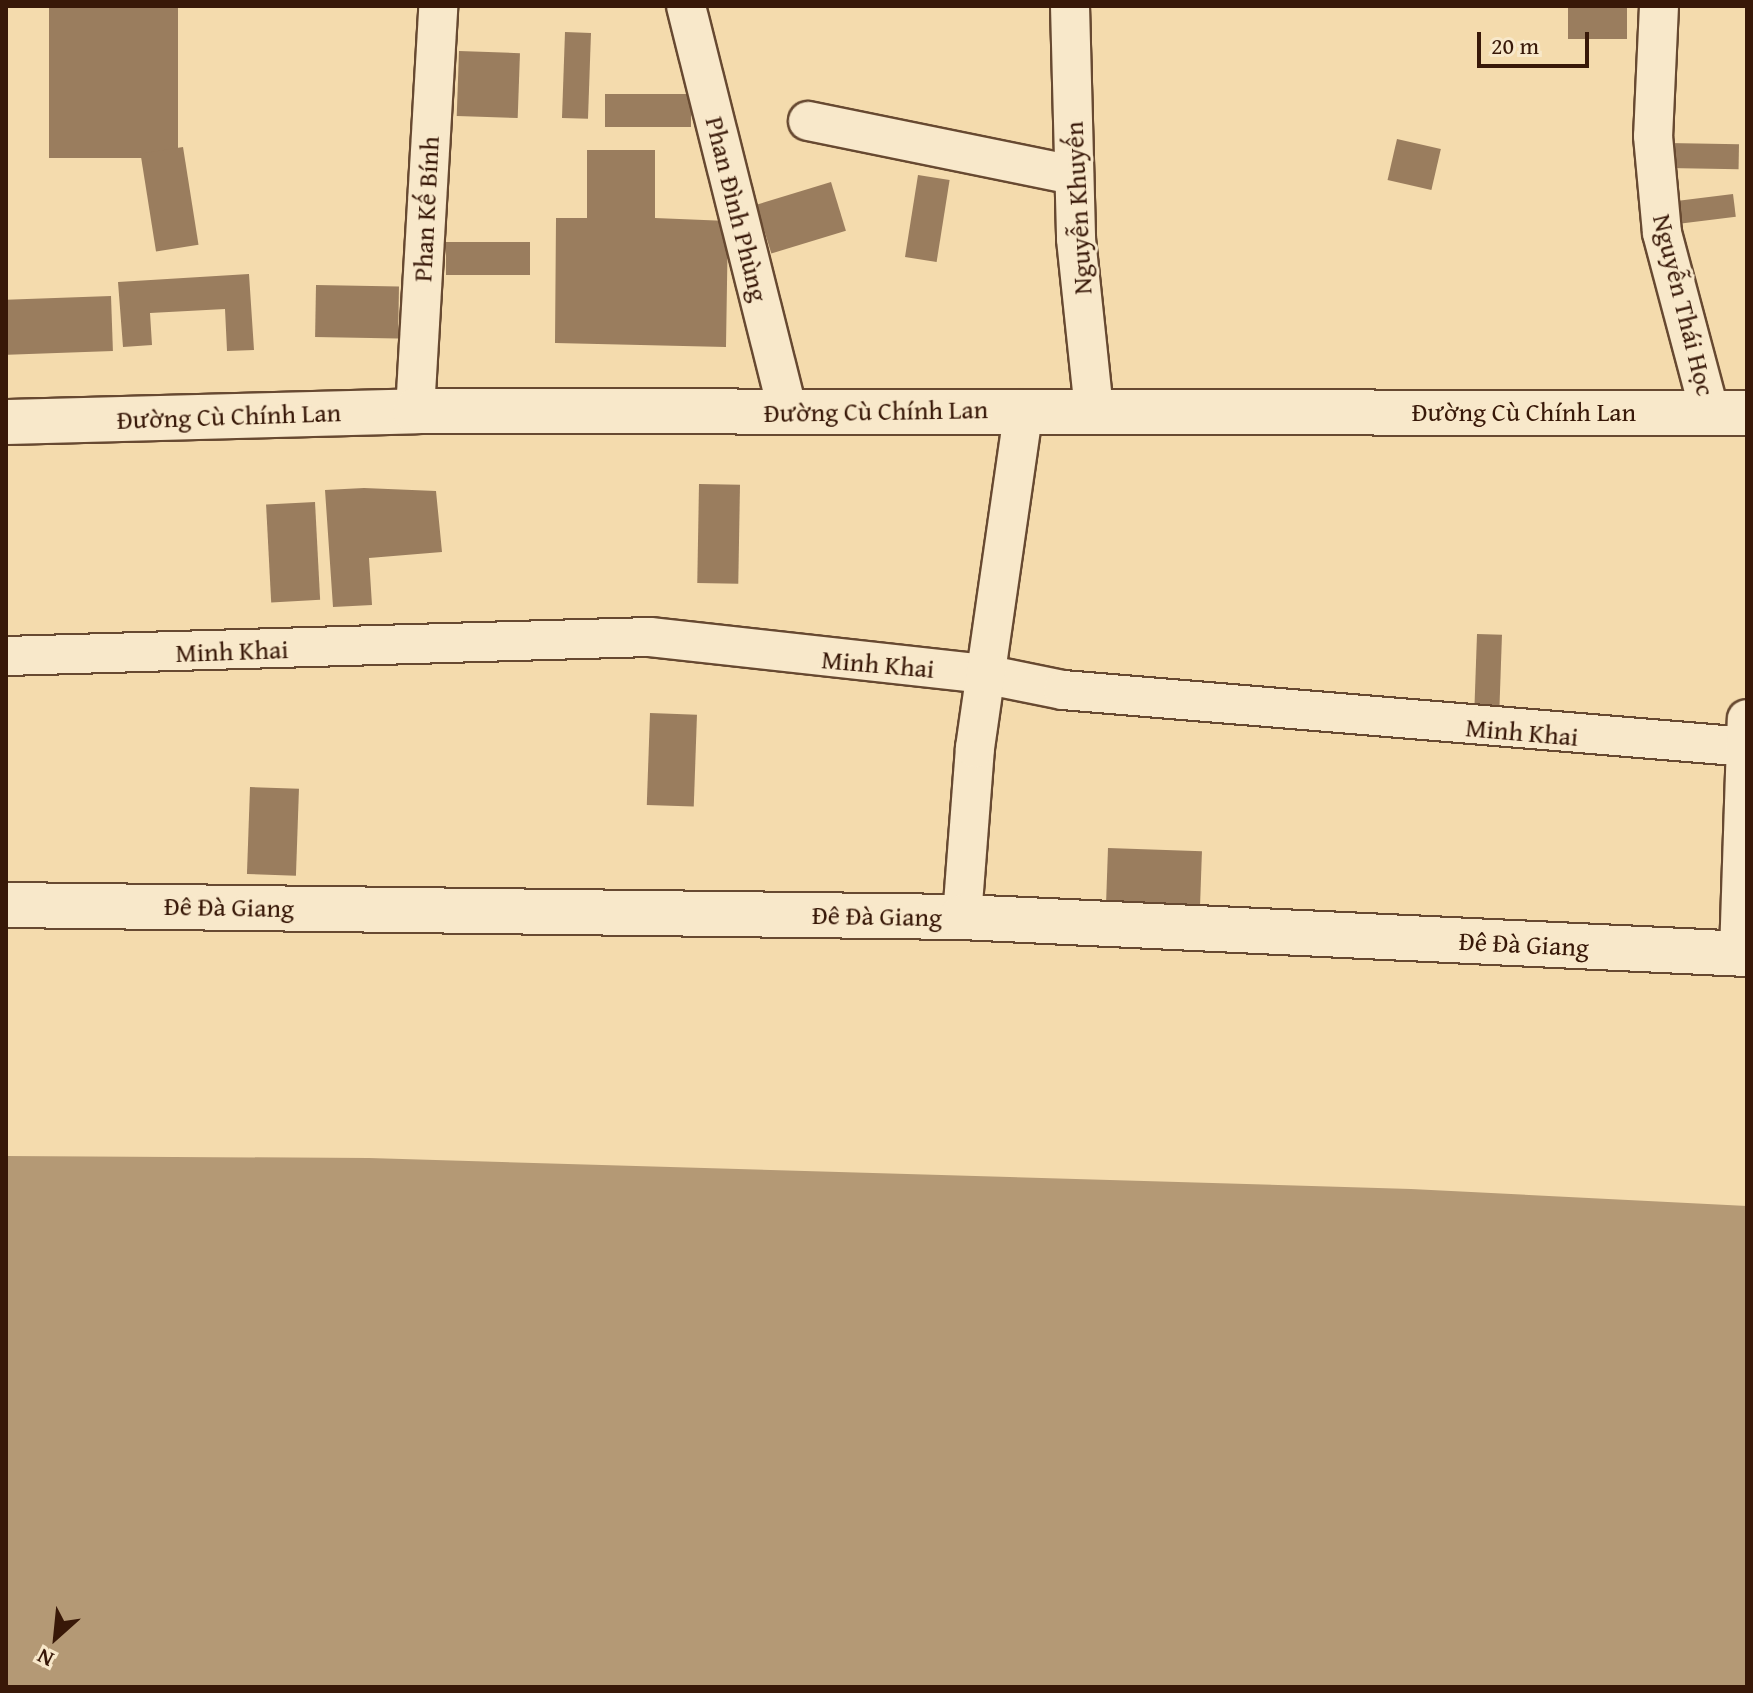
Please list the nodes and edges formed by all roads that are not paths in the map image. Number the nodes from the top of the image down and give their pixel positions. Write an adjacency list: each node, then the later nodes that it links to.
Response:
1 (438, 6): 9 (street, Phan Kế Bính)
2 (686, 6): 10 (street, Phan Đình Phùng)
3 (1070, 6): 6 (street, Nguyễn Khuyến)
4 (1659, 6): 11 (street, Nguyễn Thái Học)
5 (808, 121): 6 (street)
6 (1074, 175): 7 (street, Nguyễn Khuyến)
7 (1094, 409): 8 (street, Đường Cù Chính Lan); 11 (street, Đường Cù Chính Lan)
8 (1024, 410): 10 (street, Đường Cù Chính Lan); 14 (street)
9 (415, 411): 10 (street, Đường Cù Chính Lan); 12 (street, Đường Cù Chính Lan)
10 (788, 413)
11 (1729, 413)
12 (6, 422)
13 (6, 656): 14 (street, Minh Khai)
14 (984, 674): 16 (street, Minh Khai); 18 (street)
15 (1747, 719): 16 (street)
16 (1747, 747): 19 (street)
17 (6, 905): 18 (street, Đê Đà Giang)
18 (962, 917): 19 (street, Đê Đà Giang)
19 (1743, 954)

